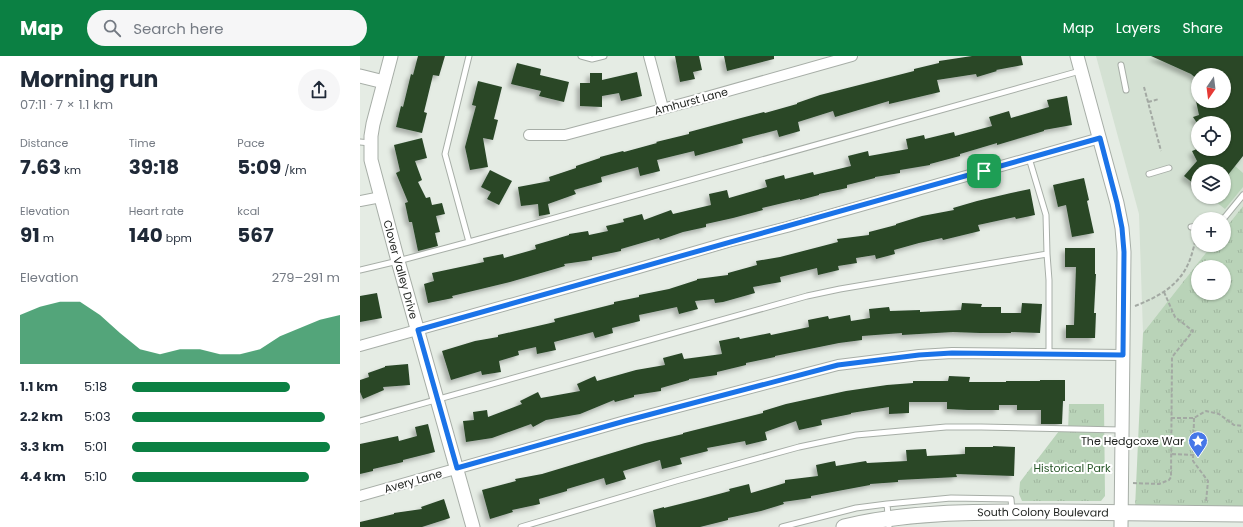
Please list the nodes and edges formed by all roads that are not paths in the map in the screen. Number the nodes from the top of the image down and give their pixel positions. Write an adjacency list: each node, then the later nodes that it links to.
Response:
1 (391, 56): 11 (street, Clover Valley Drive)
2 (469, 56): 24 (lane)
3 (581, 56): 4 (lane)
4 (604, 56)
5 (649, 56): 13 (street)
6 (852, 56): 13 (street, Amhurst Lane)
7 (1077, 56): 9 (street)
8 (1121, 65): 12 (lane)
9 (1081, 71): 15 (street); 24 (lane)
10 (360, 76): 11 (street)
11 (384, 82): 16 (street, Clover Valley Drive)
12 (1126, 90)
13 (663, 108): 14 (street, Amhurst Lane)
14 (529, 135)
15 (1100, 138): 17 (street); 31 (street)
16 (365, 142): 21 (street, Clover Valley Drive)
17 (1029, 158): 25 (lane); 28 (street)
18 (1169, 168): 19 (lane)
19 (1149, 174)
20 (1243, 195): 23 (lane)
21 (381, 197): 22 (street); 26 (street, Clover Valley Drive)
22 (360, 201)
23 (1229, 212)
24 (469, 242): 26 (lane)
25 (1047, 254): 30 (lane); 32 (lane)
26 (398, 261): 27 (lane); 28 (street, Clover Valley Drive)
27 (360, 270)
28 (418, 330): 29 (street); 32 (street, Clover Valley Drive)
29 (360, 346)
30 (1049, 354): 31 (street, Avery Lane); 35 (street, Avery Lane)
31 (1123, 355): 34 (street)
32 (438, 400): 33 (lane); 35 (street, Clover Valley Drive)
33 (360, 421)
34 (1122, 430): 39 (street); 41 (lane)
35 (457, 468): 36 (street, Avery Lane); 40 (street, Clover Valley Drive)
36 (360, 496)
37 (1243, 514): 39 (main road, South Colony Boulevard)
38 (888, 516): 39 (main road, South Colony Boulevard); 42 (lane); 43 (main road, South Colony Boulevard)
39 (1121, 520)
40 (473, 527)
41 (520, 527)
42 (782, 527)
43 (844, 527)

